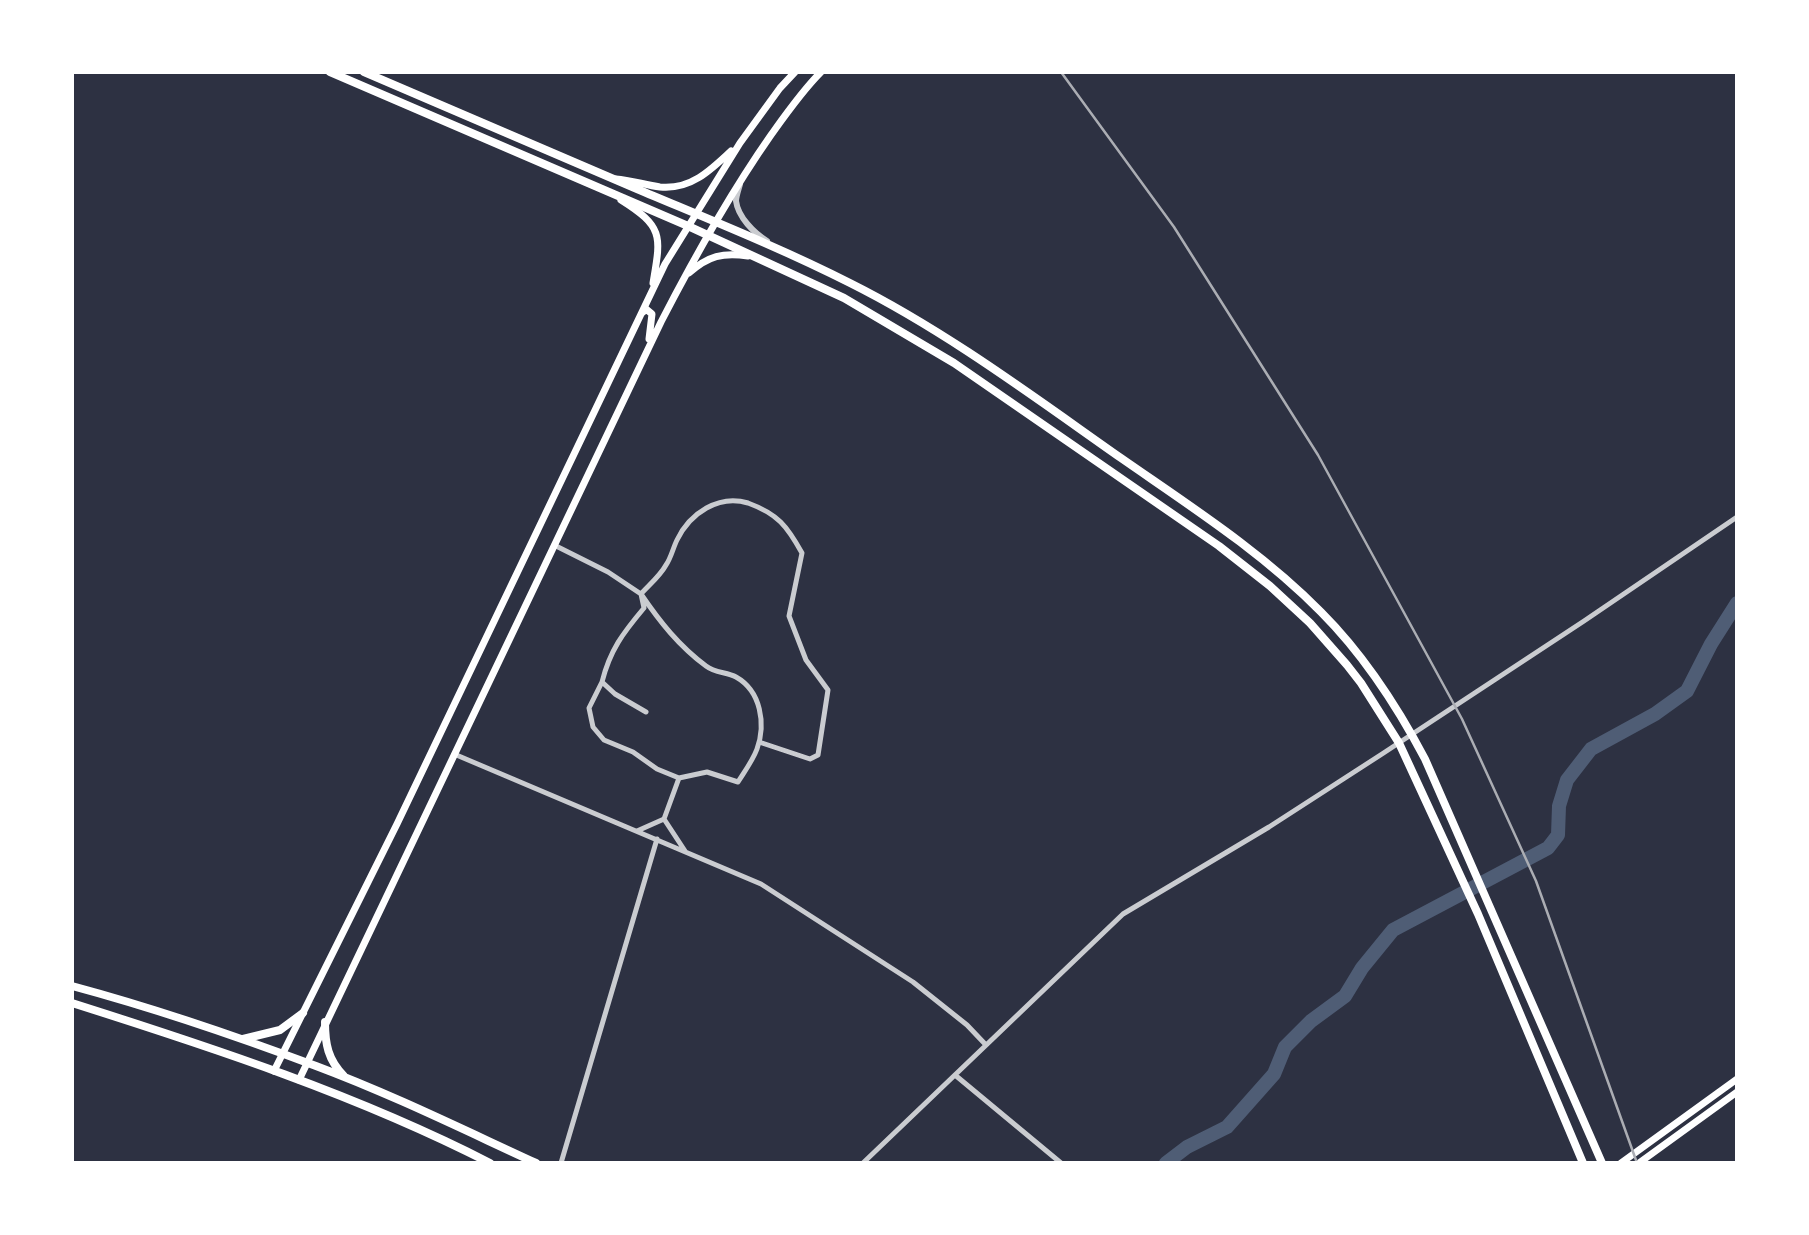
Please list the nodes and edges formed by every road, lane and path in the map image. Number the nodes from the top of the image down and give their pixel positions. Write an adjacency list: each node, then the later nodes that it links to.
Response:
1 (330, 72): 8 (main road)
2 (364, 72): 6 (main road)
3 (795, 72): 5 (main road)
4 (821, 72): 7 (main road)
5 (740, 144): 6 (main road); 9 (main road)
6 (614, 179): 9 (main road)
7 (741, 179): 10 (main road); 13 (street)
8 (609, 192): 11 (main road); 16 (main road)
9 (695, 213): 10 (main road); 11 (main road)
10 (714, 222): 12 (main road); 13 (main road)
11 (688, 226): 12 (main road); 16 (main road)
12 (707, 235): 14 (main road); 15 (main road)
13 (780, 250): 24 (main road)
14 (757, 257): 15 (main road); 26 (main road)
15 (677, 291): 18 (main road)
16 (651, 293): 17 (main road)
17 (642, 314): 18 (main road); 35 (main road)
18 (646, 353): 20 (main road)
19 (1737, 517): 24 (street)
20 (554, 544): 21 (street); 27 (main road)
21 (641, 594): 22 (street); 25 (street); 25 (street)
22 (603, 682): 23 (street); 28 (street)
23 (646, 712)
24 (1412, 734): 26 (street); 53 (main road)
25 (759, 742): 28 (street)
26 (1399, 743): 38 (street); 52 (main road)
27 (454, 754): 30 (street); 36 (main road)
28 (679, 778): 29 (street)
29 (664, 819): 30 (street); 32 (street)
30 (637, 831): 31 (street)
31 (657, 839): 32 (street); 49 (street)
32 (685, 851): 38 (street)
33 (72, 986): 37 (main road)
34 (72, 1003): 41 (main road)
35 (303, 1013): 37 (main road); 39 (main road)
36 (325, 1022): 40 (main road); 43 (main road)
37 (241, 1040): 39 (main road)
38 (986, 1045): 42 (street)
39 (283, 1054): 40 (main road); 41 (main road)
40 (307, 1062): 43 (main road); 45 (main road)
41 (274, 1071): 45 (main road)
42 (955, 1075): 50 (street); 51 (street)
43 (346, 1078): 48 (main road)
44 (1737, 1079): 54 (main road)
45 (299, 1080): 47 (main road)
46 (1737, 1092): 55 (main road)
47 (490, 1163)
48 (536, 1163)
49 (561, 1163)
50 (863, 1163)
51 (1061, 1163)
52 (1583, 1163)
53 (1602, 1163)
54 (1621, 1163)
55 (1639, 1163)

